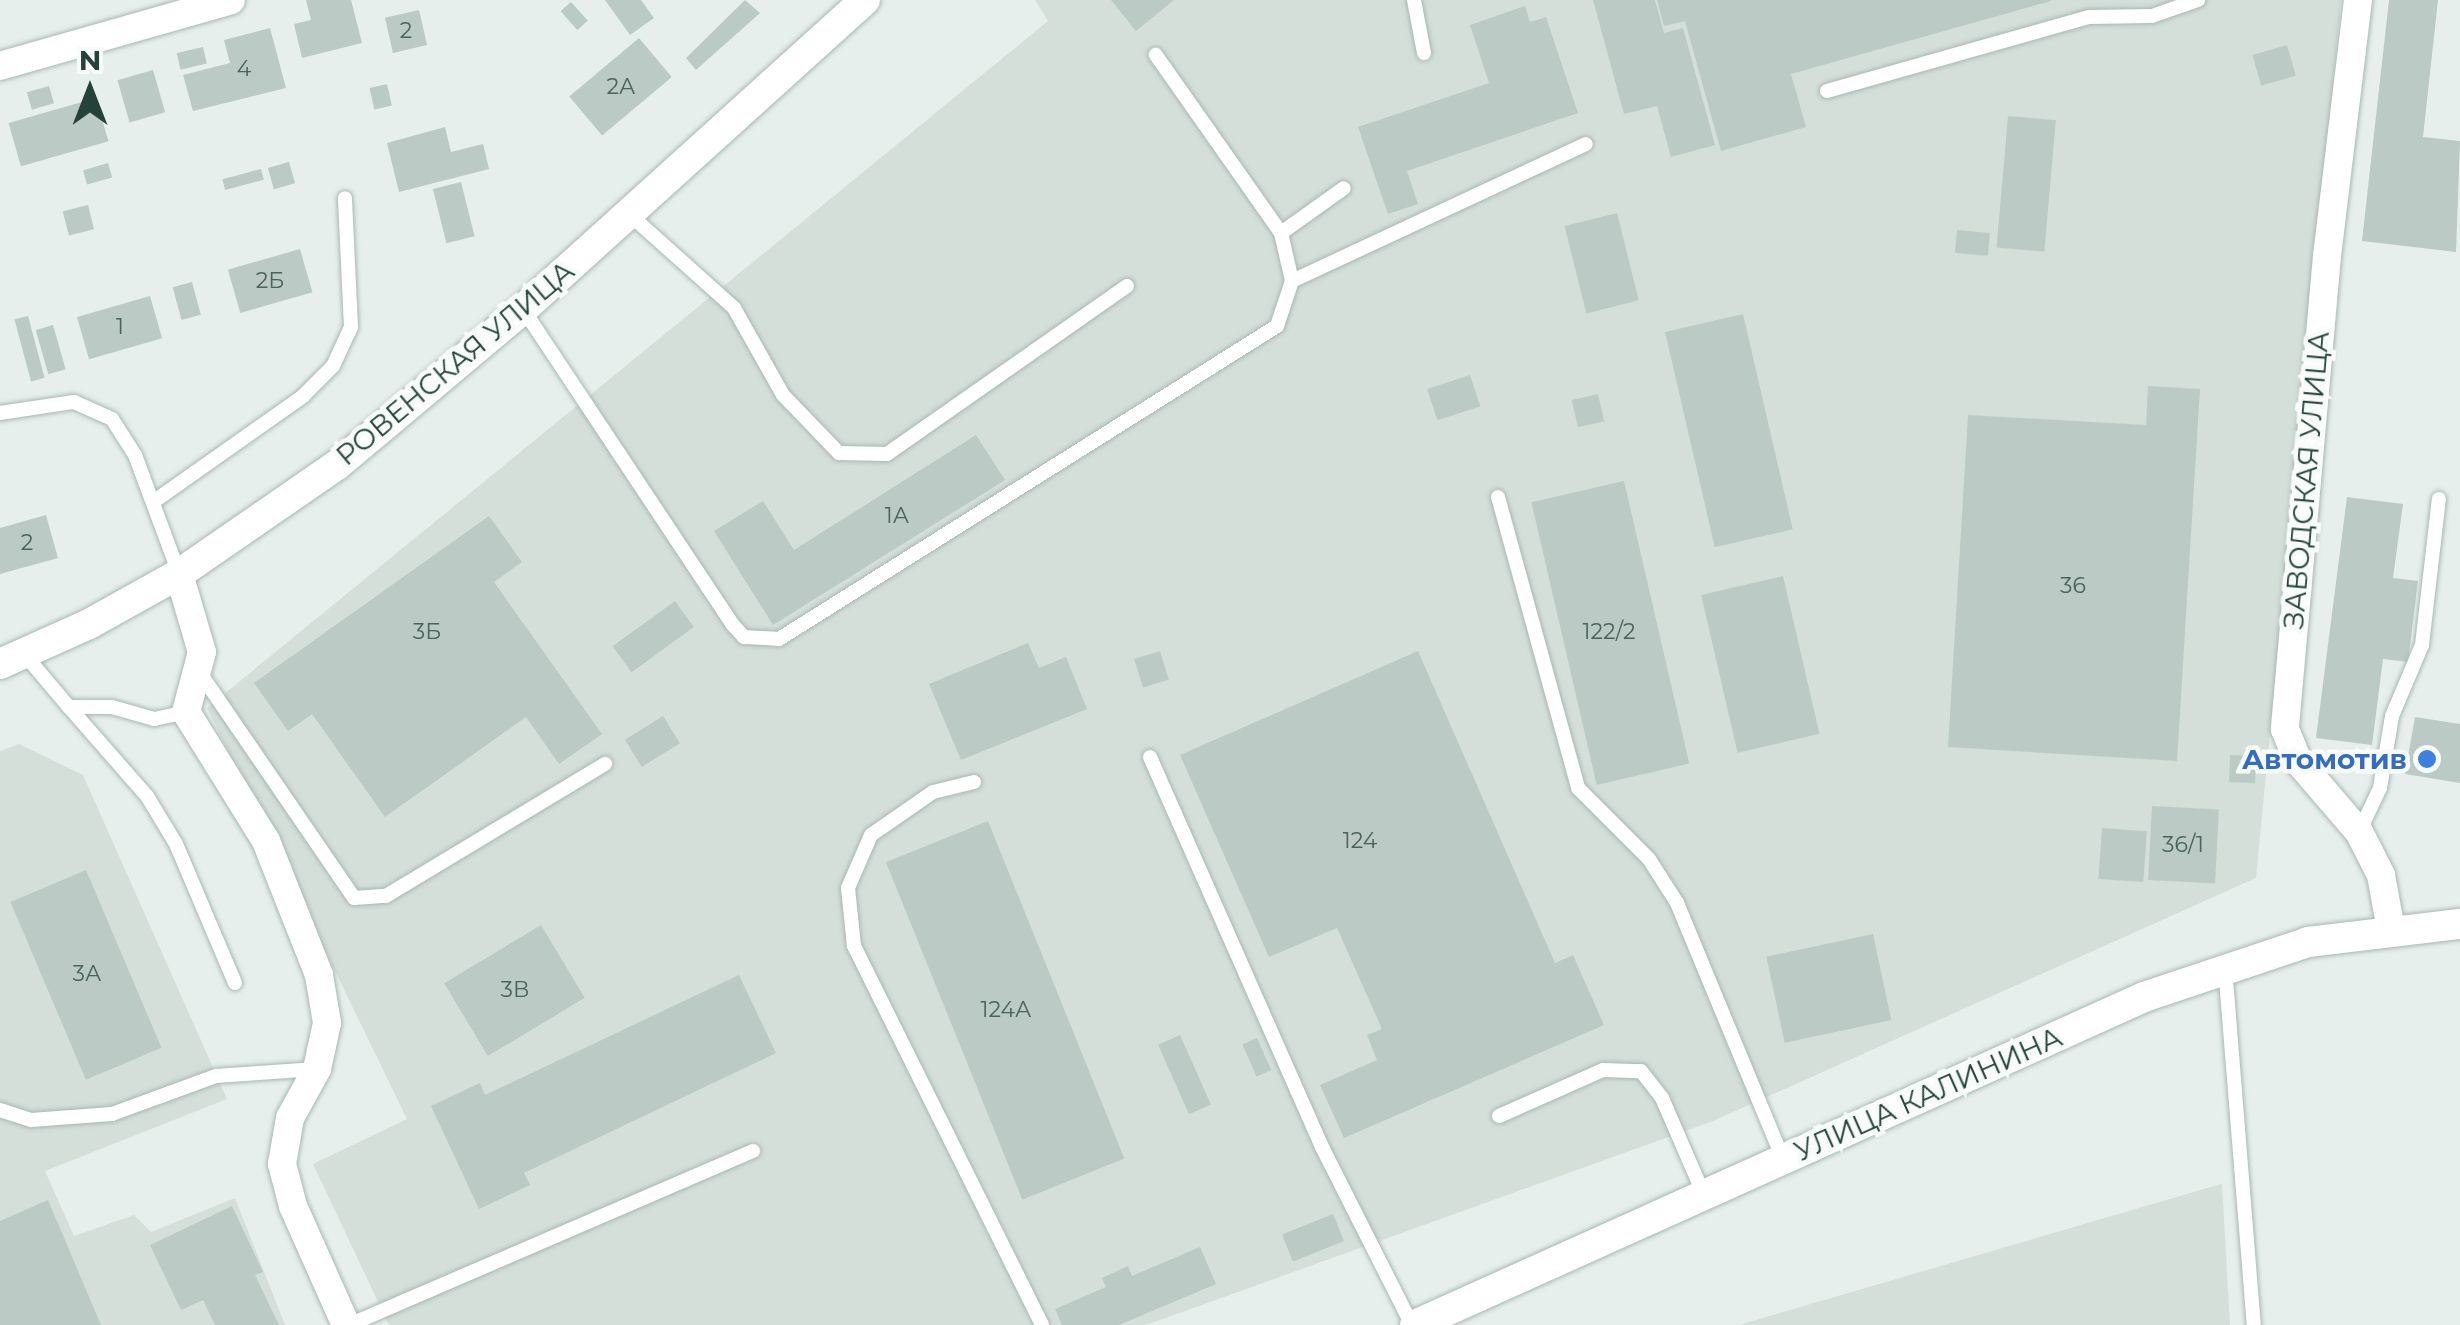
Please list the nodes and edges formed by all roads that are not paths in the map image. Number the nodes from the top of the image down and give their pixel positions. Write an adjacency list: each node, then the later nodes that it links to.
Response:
1 (231, 0): 8 (street)
2 (865, 0): 13 (main road, РОВЕНСКАЯ УЛИЦА)
3 (1414, 0): 6 (lane)
4 (2198, 0): 9 (lane)
5 (2358, 0): 30 (street, ЗАВОДСКАЯ УЛИЦА)
6 (1424, 53)
7 (1156, 55): 14 (lane)
8 (0, 66)
9 (1827, 91)
10 (1586, 144): 15 (lane)
11 (1344, 188): 14 (lane)
12 (345, 198): 21 (lane)
13 (628, 213): 16 (lane); 17 (main road, РОВЕНСКАЯ УЛИЦА)
14 (1281, 234): 15 (lane)
15 (1292, 281): 17 (lane)
16 (1126, 286)
17 (523, 309): 22 (main road, РОВЕНСКАЯ УЛИЦА)
18 (0, 414): 21 (lane)
19 (1498, 497): 39 (lane)
20 (2439, 499): 30 (lane)
21 (153, 502): 22 (lane)
22 (179, 574): 23 (main road, РОВЕНСКАЯ УЛИЦА); 24 (street)
23 (12, 659): 25 (lane)
24 (198, 670): 26 (street); 28 (lane)
25 (69, 707): 26 (lane); 34 (lane)
26 (186, 712): 35 (street)
27 (1150, 757): 43 (lane)
28 (605, 764)
29 (974, 782): 42 (lane)
30 (2359, 832): 32 (street, ЗАВОДСКАЯ УЛИЦА)
31 (2460, 924): 32 (main road, УЛИЦА КАЛИНИНА)
32 (2391, 930): 33 (main road, УЛИЦА КАЛИНИНА)
33 (2225, 966): 39 (main road, УЛИЦА КАЛИНИНА); 44 (lane)
34 (236, 983)
35 (317, 1069): 36 (lane); 41 (street)
36 (0, 1110)
37 (1499, 1116): 40 (lane)
38 (753, 1151): 41 (lane)
39 (1783, 1160): 40 (main road, УЛИЦА КАЛИНИНА)
40 (1704, 1196): 43 (main road, УЛИЦА КАЛИНИНА)
41 (348, 1325)
42 (1042, 1325)
43 (1414, 1325)
44 (2254, 1325)

